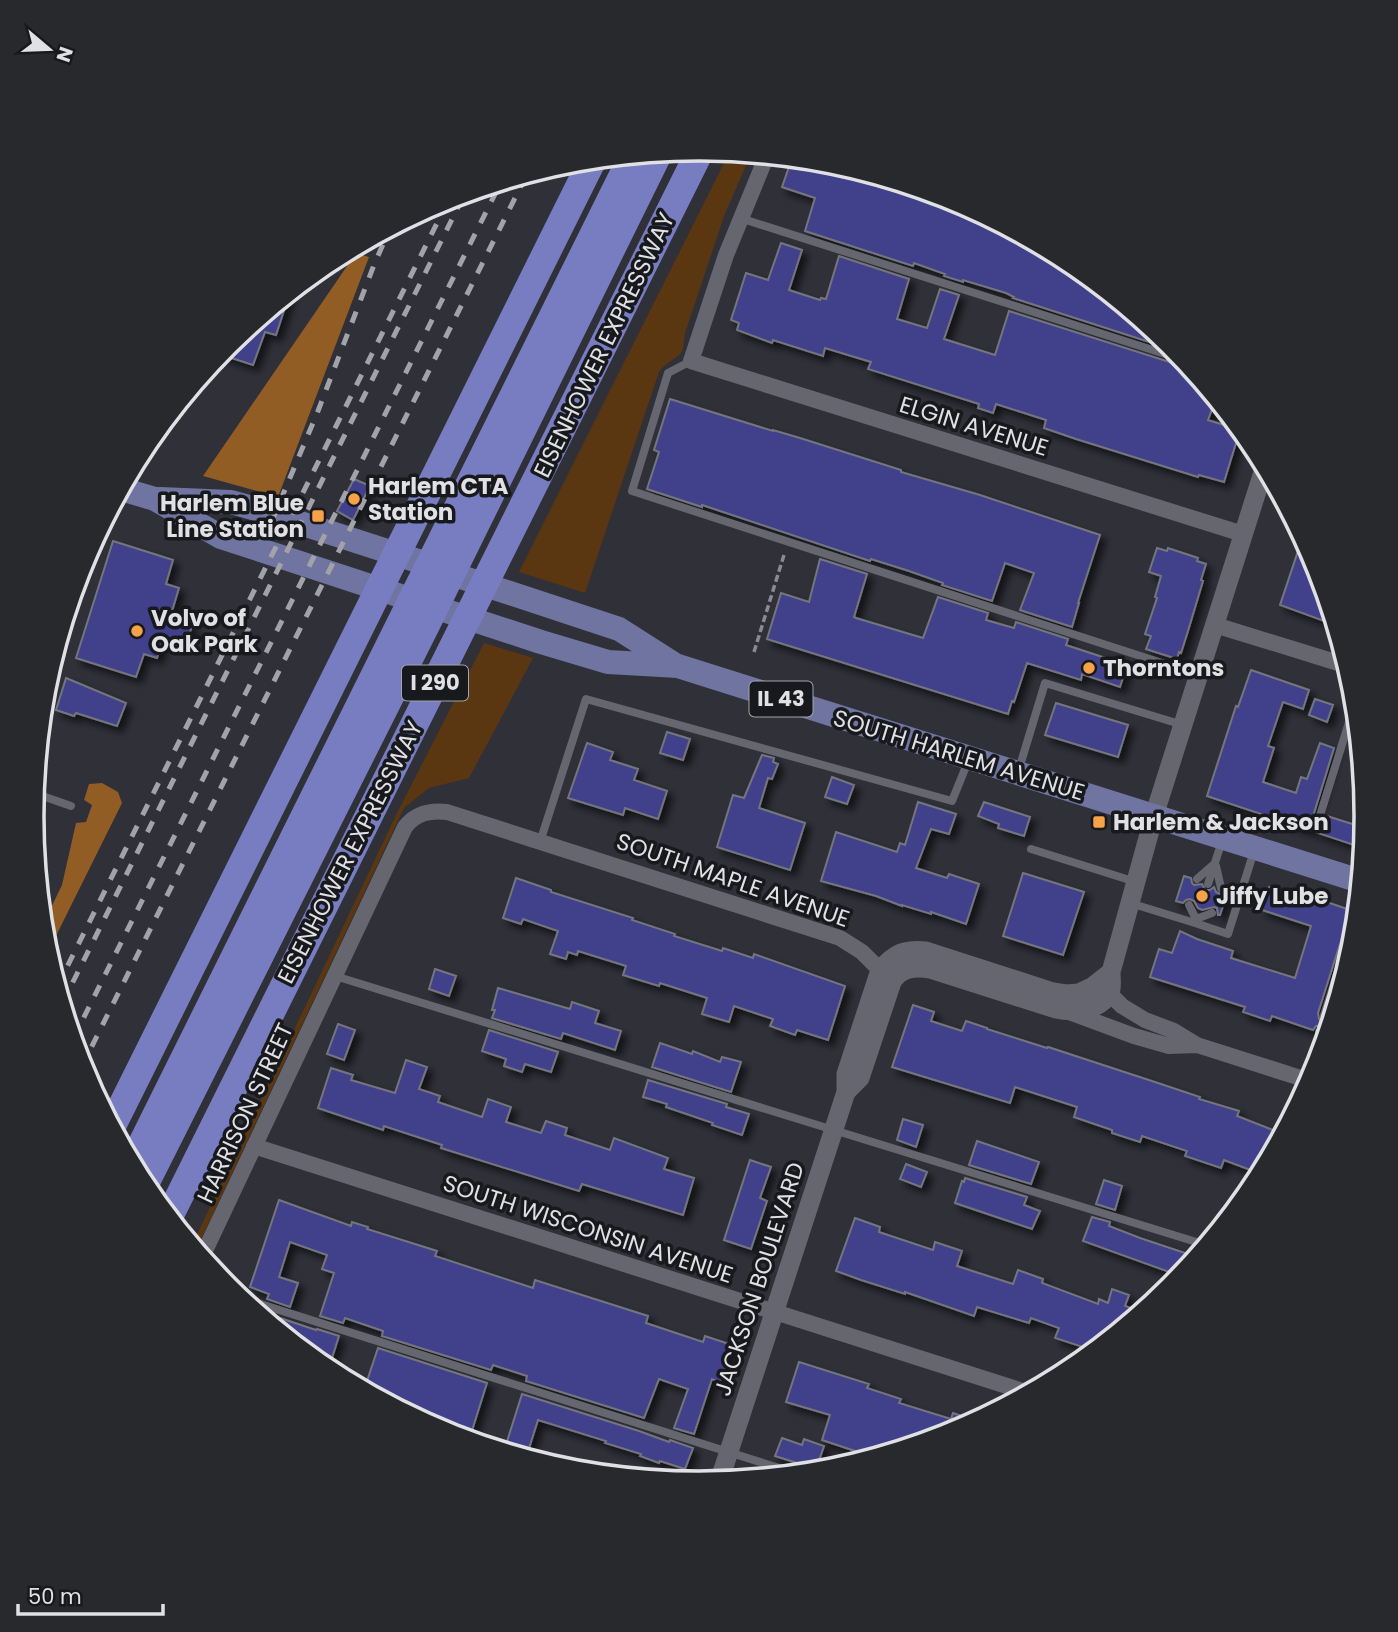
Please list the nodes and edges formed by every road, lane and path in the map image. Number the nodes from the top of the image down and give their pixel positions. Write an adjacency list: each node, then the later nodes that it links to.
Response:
1 (695, 161): 57 (highway, EISENHOWER EXPRESSWAY / I 290)
2 (654, 162): 14 (highway)
3 (763, 164): 6 (street)
4 (629, 165): 14 (highway)
5 (587, 170): 52 (highway)
6 (740, 218): 7 (lane); 8 (street)
7 (1162, 353)
8 (691, 361): 12 (street, ELGIN AVENUE); 20 (lane)
9 (1261, 479): 12 (street)
10 (130, 492): 11 (main road, SOUTH HARLEM AVENUE / IL 43)
11 (155, 499): 14 (main road, SOUTH HARLEM AVENUE / IL 43); 15 (main road, SOUTH HARLEM AVENUE / IL 43)
12 (1243, 534): 16 (street)
13 (784, 555): 17 (path)
14 (440, 569): 15 (highway); 19 (main road, SOUTH HARLEM AVENUE / IL 43)
15 (423, 603): 19 (main road, SOUTH HARLEM AVENUE / IL 43); 55 (highway); 56 (highway)
16 (1215, 625): 18 (street); 20 (street)
17 (754, 652)
18 (1336, 662)
19 (678, 666): 23 (main road, SOUTH HARLEM AVENUE / IL 43)
20 (1199, 675): 21 (street)
21 (1183, 724): 24 (lane); 28 (street)
22 (1348, 725): 29 (lane)
23 (970, 758): 24 (main road, SOUTH HARLEM AVENUE / IL 43); 31 (lane)
24 (1018, 774): 28 (main road, SOUTH HARLEM AVENUE / IL 43)
25 (44, 797): 26 (lane)
26 (71, 806)
27 (432, 810): 31 (street, SOUTH MAPLE AVENUE); 46 (street, HARRISON STREET)
28 (1154, 816): 30 (main road, SOUTH HARLEM AVENUE / IL 43); 37 (street)
29 (1317, 825)
30 (1223, 838): 32 (main road, SOUTH HARLEM AVENUE / IL 43); 34 (lane)
31 (540, 842): 47 (street, SOUTH MAPLE AVENUE)
32 (1255, 848): 35 (main road, SOUTH HARLEM AVENUE / IL 43); 44 (lane)
33 (1031, 849): 37 (lane)
34 (1215, 863): 36 (lane); 38 (lane); 39 (lane)
35 (1351, 878)
36 (1198, 879)
37 (1136, 882): 40 (street)
38 (1208, 884)
39 (1221, 888)
40 (1130, 903): 44 (lane); 45 (street)
41 (1189, 905): 44 (lane)
42 (1200, 909): 44 (lane)
43 (1212, 913): 44 (lane)
44 (1195, 921)
45 (1111, 972): 47 (street); 48 (street)
46 (335, 976): 53 (lane); 54 (street, HARRISON STREET)
47 (886, 976): 49 (street); 53 (street, JACKSON BOULEVARD)
48 (1109, 993): 49 (street); 50 (street)
49 (1069, 1012): 50 (street)
50 (1197, 1045): 51 (street)
51 (1299, 1078)
52 (116, 1115)
53 (834, 1131): 58 (lane); 61 (street, JACKSON BOULEVARD)
54 (254, 1146): 59 (street, HARRISON STREET); 61 (street, SOUTH WISCONSIN AVENUE)
55 (138, 1153)
56 (150, 1173)
57 (174, 1208)
58 (1197, 1242)
59 (206, 1248)
60 (263, 1305): 63 (lane)
61 (773, 1311): 62 (street, SOUTH WISCONSIN AVENUE); 63 (street, JACKSON BOULEVARD)
62 (1016, 1389)
63 (729, 1452): 64 (lane); 65 (street, JACKSON BOULEVARD)
64 (776, 1467)
65 (723, 1470)

